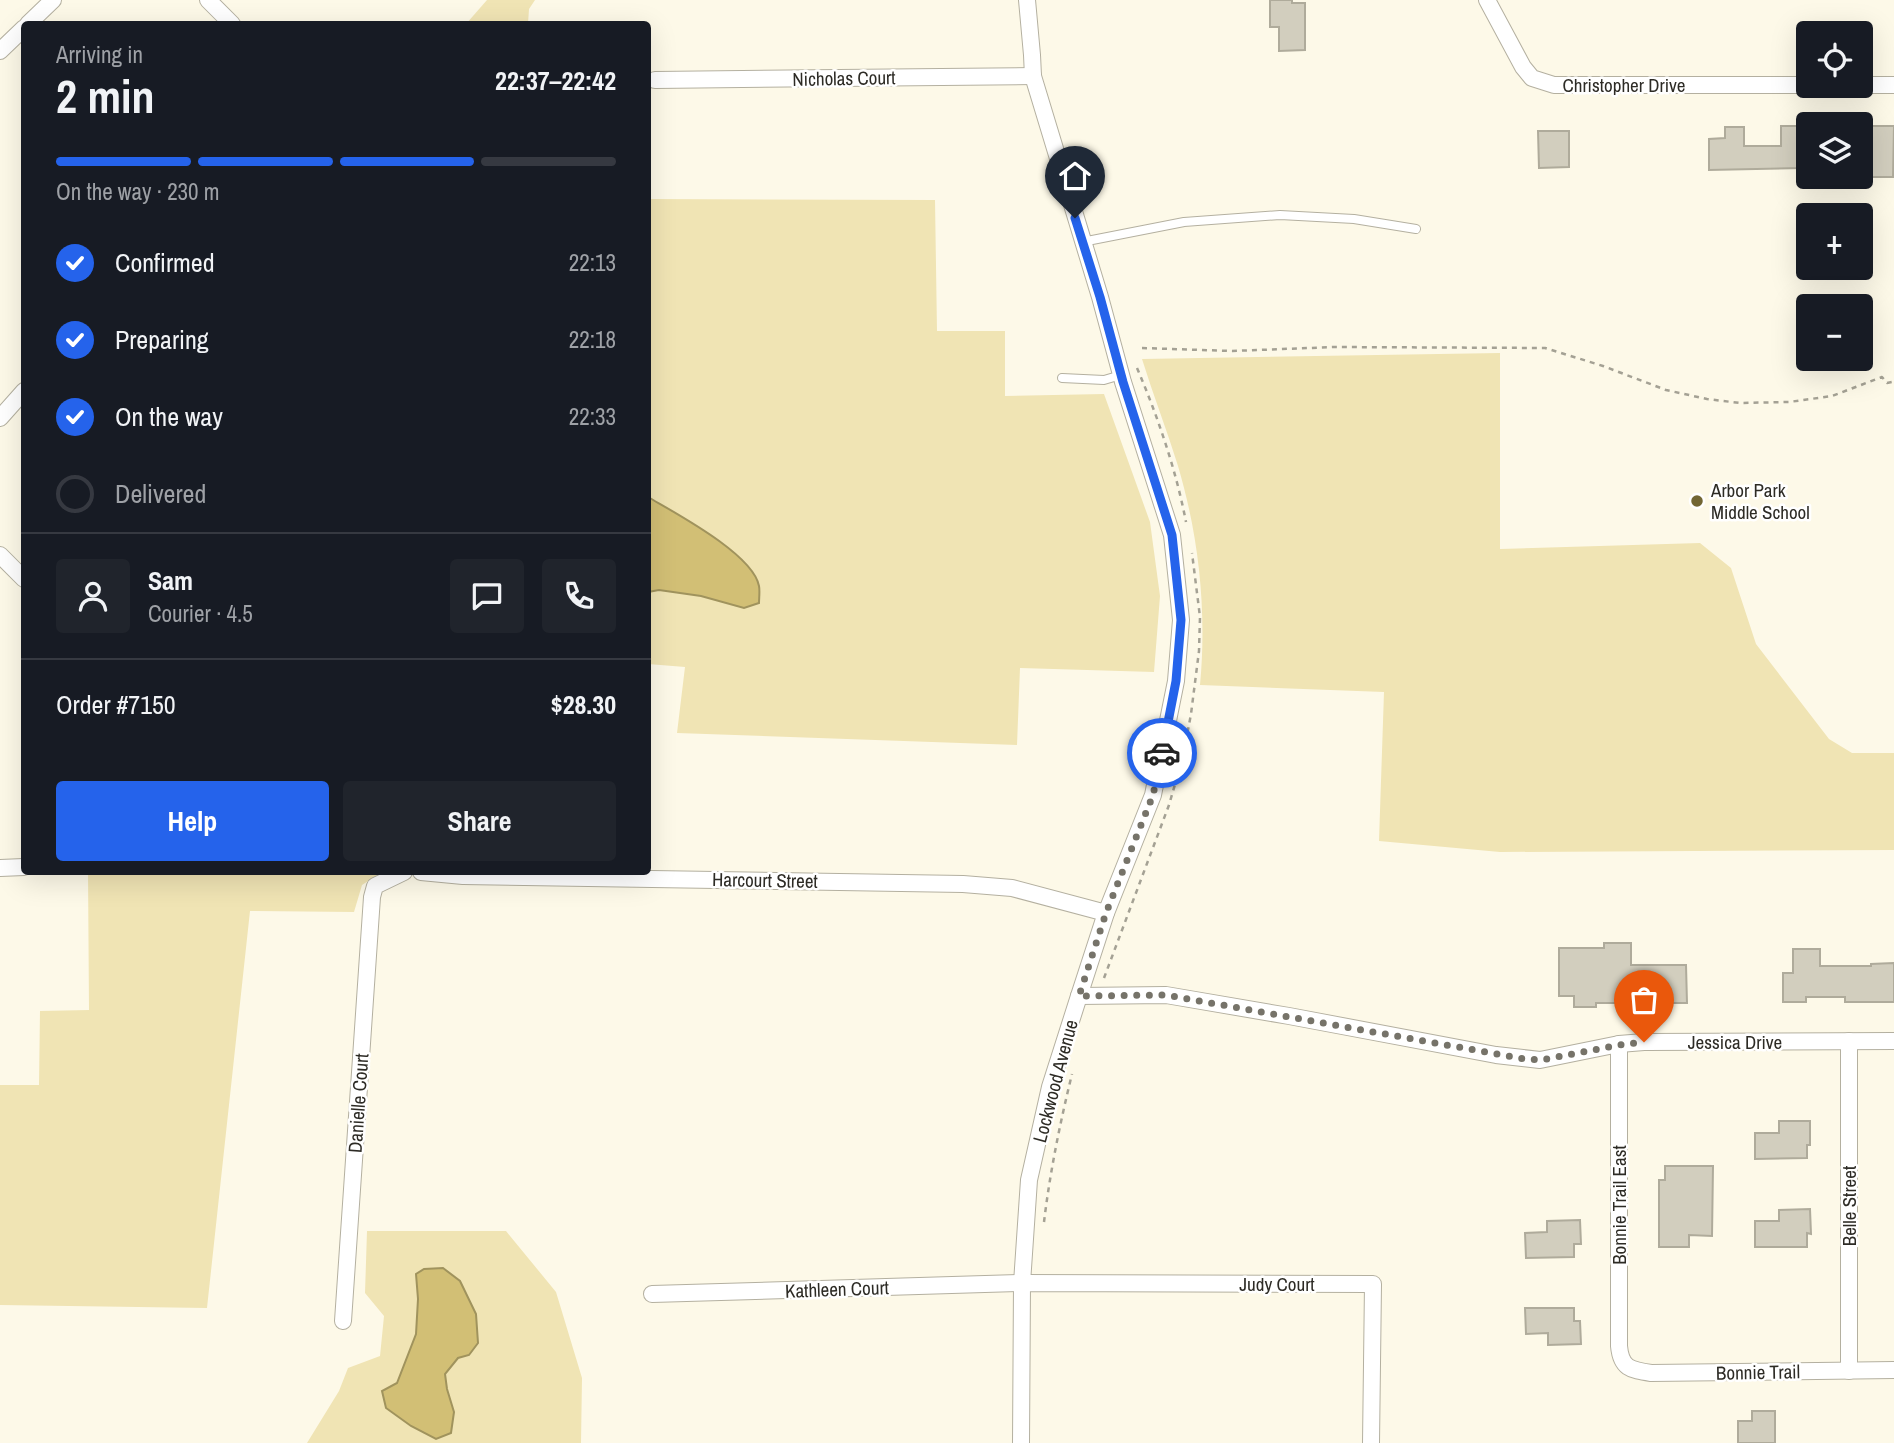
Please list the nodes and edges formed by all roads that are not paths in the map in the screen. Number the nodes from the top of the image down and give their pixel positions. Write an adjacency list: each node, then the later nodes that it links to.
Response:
1 (53, 0): 5 (street)
2 (208, 0): 6 (street)
3 (1027, 0): 9 (street, Lockwood Avenue)
4 (1487, 0): 11 (street, Christopher Drive)
5 (31, 21)
6 (229, 21)
7 (21, 31): 8 (street)
8 (0, 51)
9 (1032, 76): 10 (street, Nicholas Court); 15 (street, Lockwood Avenue)
10 (655, 80)
11 (1796, 85)
12 (1873, 85): 13 (street)
13 (1894, 85)
14 (1416, 229): 15 (lane)
15 (1082, 242): 16 (street, Lockwood Avenue)
16 (1121, 375): 17 (lane); 26 (street, Lockwood Avenue)
17 (1062, 378)
18 (21, 394): 19 (street)
19 (0, 418)
20 (0, 555): 21 (street)
21 (21, 576)
22 (21, 867): 23 (street)
23 (0, 868)
24 (398, 875): 33 (street, Danielle Court)
25 (452, 875): 26 (street, Harcourt Street)
26 (1106, 913): 27 (street, Lockwood Avenue)
27 (1079, 996): 30 (street, Jessica Drive); 31 (street, Lockwood Avenue)
28 (1849, 1041): 29 (street, Jessica Drive); 30 (street, Jessica Drive); 36 (street, Belle Street)
29 (1894, 1041)
30 (1619, 1045): 34 (street, Bonnie Trail East)
31 (1022, 1283): 32 (street, Kathleen Court); 37 (street, Lockwood Avenue); 38 (street, Judy Court)
32 (652, 1294)
33 (343, 1321)
34 (1624, 1365): 36 (street, Bonnie Trail)
35 (1894, 1370): 36 (street, Bonnie Trail)
36 (1849, 1371)
37 (1021, 1443)
38 (1371, 1443)

